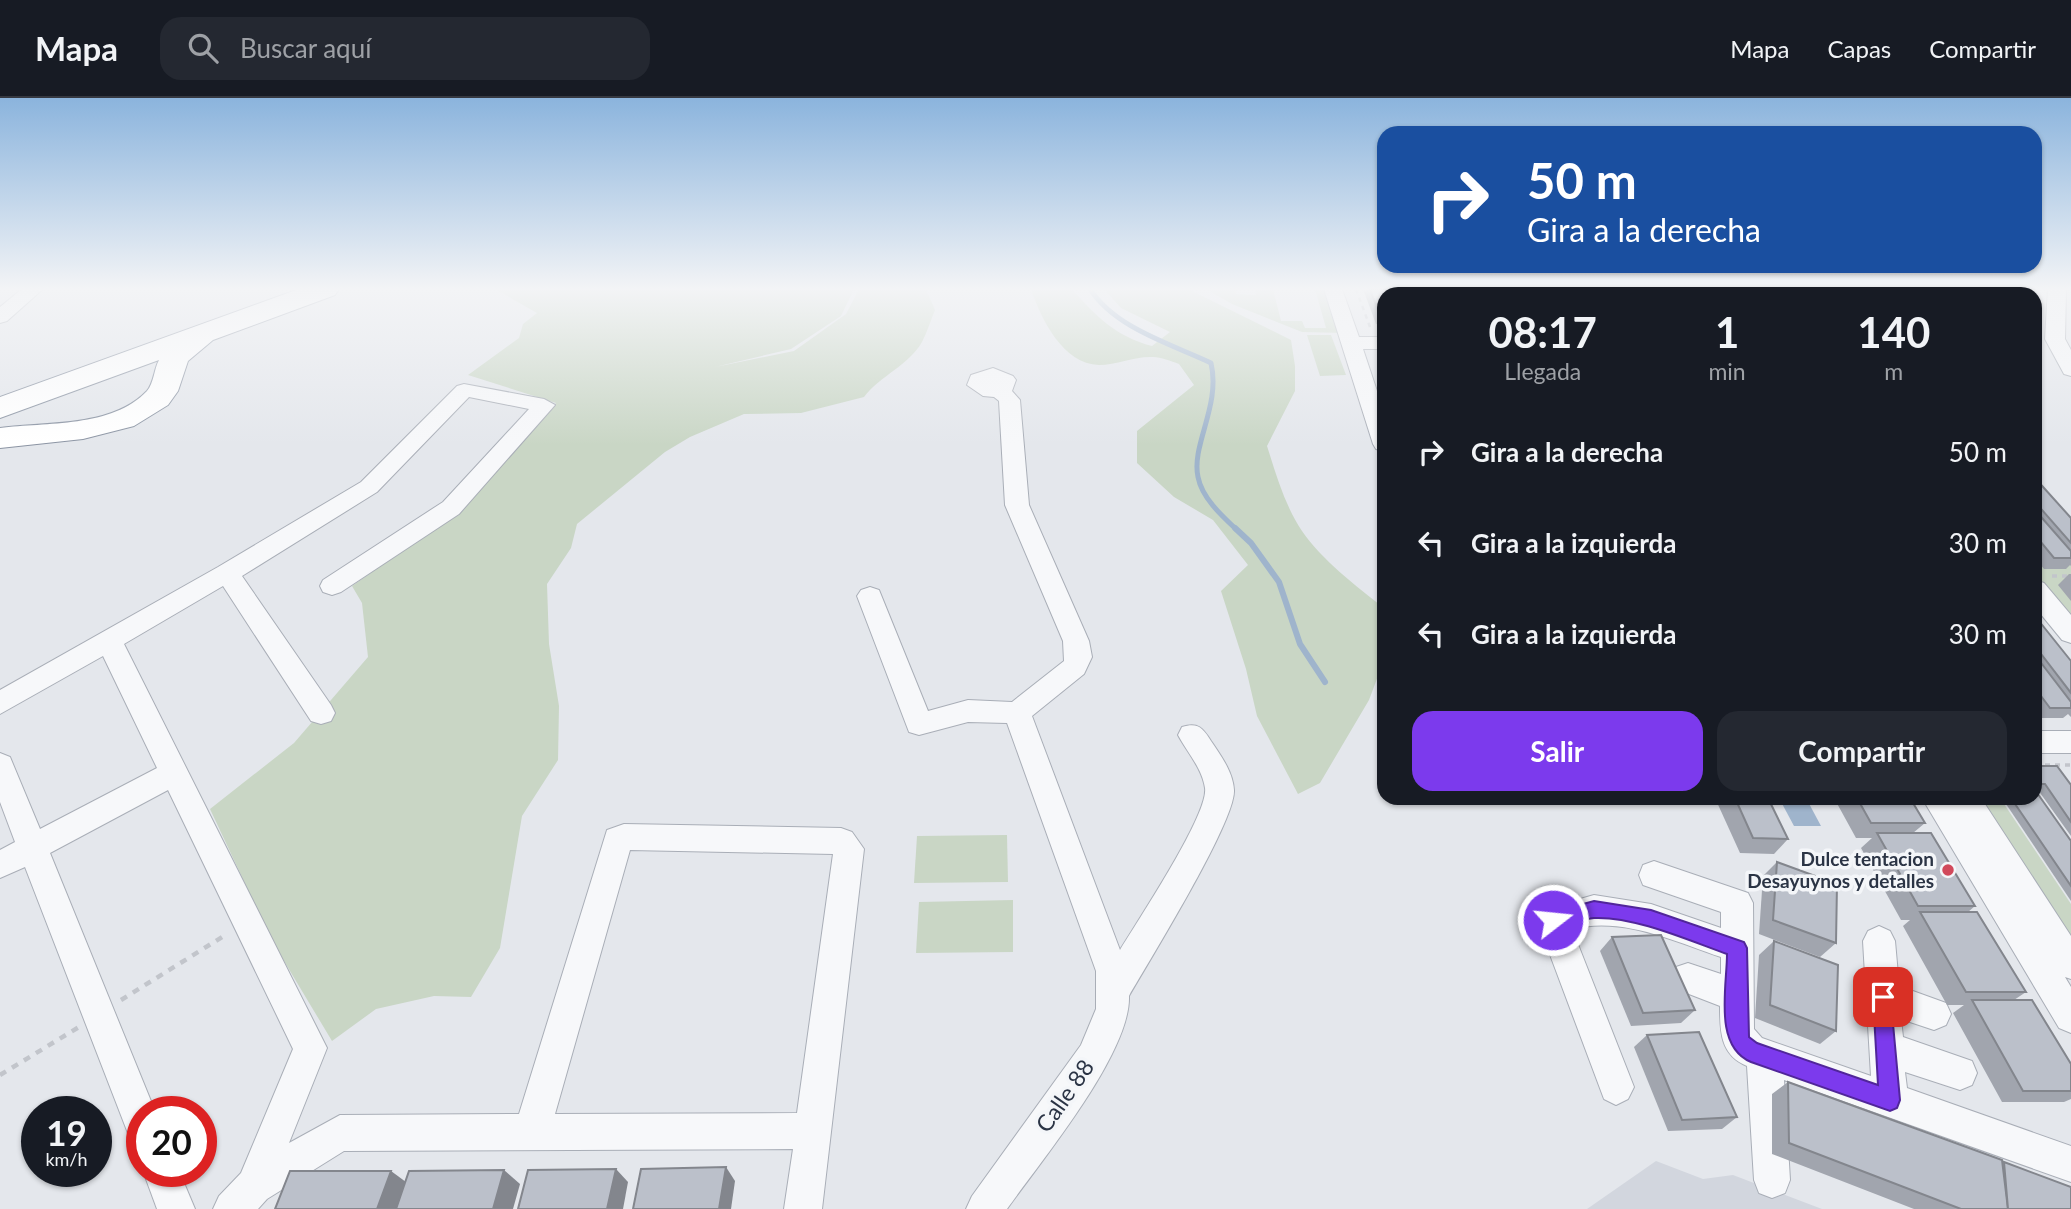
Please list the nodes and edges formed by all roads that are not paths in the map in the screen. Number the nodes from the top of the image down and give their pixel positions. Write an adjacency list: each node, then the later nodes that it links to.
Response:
1 (188, 341): 7 (highway)
2 (200, 341): 6 (highway)
3 (1350, 341): 10 (street)
4 (2056, 341): 5 (street)
5 (2071, 370)
6 (167, 380): 7 (highway); 11 (highway)
7 (75, 382): 9 (highway)
8 (999, 390): 20 (street)
9 (0, 408)
10 (1377, 423)
11 (0, 438)
12 (227, 573): 13 (street); 17 (street); 19 (street)
13 (332, 586)
14 (2042, 588): 16 (street)
15 (870, 596): 20 (street)
16 (2071, 633)
17 (109, 641): 18 (street); 25 (street)
18 (0, 703)
19 (321, 713)
20 (1017, 713): 35 (street)
21 (1192, 735): 35 (street)
22 (2042, 754): 23 (street)
23 (2070, 761)
24 (0, 765): 28 (street)
25 (174, 773): 28 (street); 53 (street)
26 (1941, 805): 39 (street)
27 (1969, 805): 33 (street)
28 (33, 848): 29 (street); 44 (street)
29 (0, 865)
30 (1654, 876): 32 (street)
31 (1879, 941): 37 (street)
32 (1737, 948): 36 (street); 43 (street)
33 (2071, 964)
34 (1688, 978): 36 (street)
35 (1112, 982): 56 (street, Calle 88)
36 (1737, 996): 41 (street)
37 (1883, 997): 38 (street); 40 (street)
38 (1934, 1014)
39 (2071, 1017)
40 (1886, 1048): 42 (street); 45 (street)
41 (1763, 1056): 45 (street); 50 (street)
42 (1960, 1073)
43 (1616, 1087)
44 (131, 1096)
45 (1890, 1100): 48 (street)
46 (532, 1131): 47 (street); 47 (street); 53 (street)
47 (812, 1131): 55 (street)
48 (2028, 1149): 49 (street); 51 (street)
49 (2071, 1164)
50 (1772, 1180)
51 (2034, 1185)
52 (167, 1187): 54 (street)
53 (243, 1198)
54 (176, 1209)
55 (803, 1209)
56 (985, 1209)

